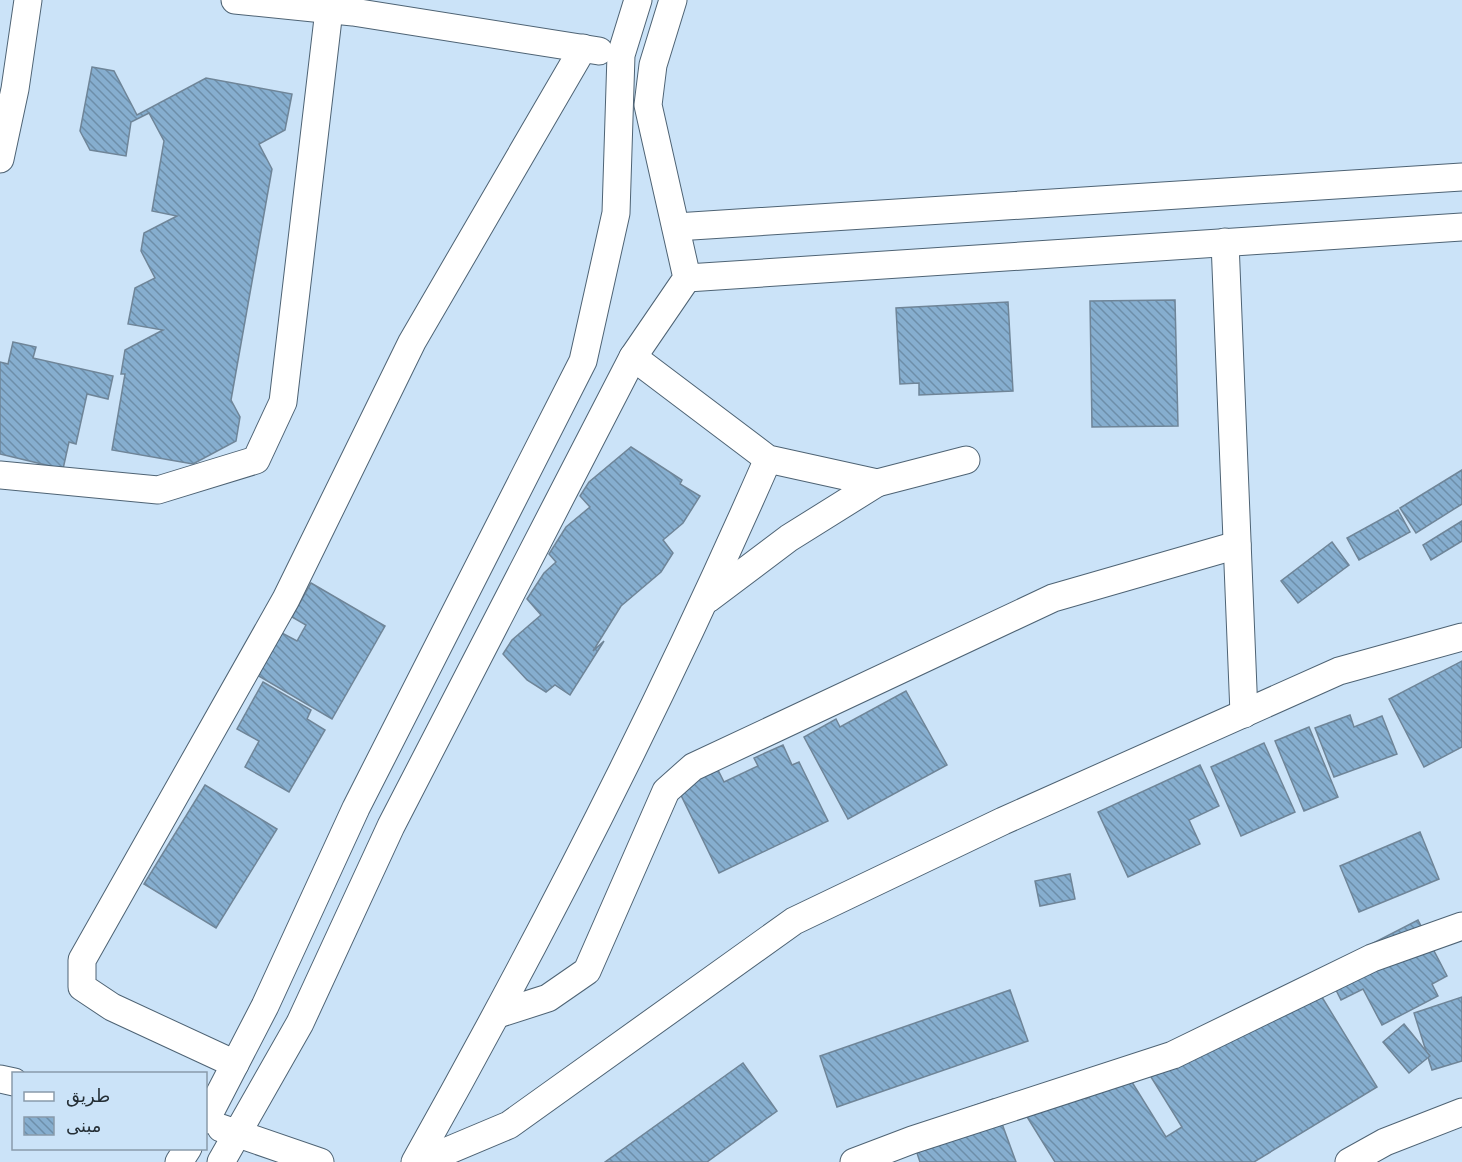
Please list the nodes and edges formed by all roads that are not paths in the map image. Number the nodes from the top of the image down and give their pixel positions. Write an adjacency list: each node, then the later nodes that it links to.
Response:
1 (28, 0): 9 (street)
2 (235, 0): 5 (street)
3 (638, 0): 7 (street)
4 (673, 0): 8 (street)
5 (346, 7): 6 (street); 18 (street)
6 (583, 48): 7 (street); 26 (street)
7 (621, 55): 8 (street); 26 (street)
8 (653, 65): 11 (street)
9 (0, 159)
10 (1462, 177): 11 (street)
11 (676, 227): 14 (street)
12 (1462, 227): 13 (street)
13 (1225, 242): 14 (street); 20 (street)
14 (687, 278): 15 (street)
15 (633, 357): 16 (street); 30 (street)
16 (768, 459): 19 (street); 21 (street)
17 (966, 460): 19 (street)
18 (0, 475)
19 (877, 483): 21 (street)
20 (1237, 545): 23 (street); 25 (street)
21 (707, 600): 25 (street)
22 (1462, 637): 23 (street)
23 (1244, 714): 36 (street)
24 (1462, 926): 31 (street)
25 (498, 1014): 35 (street)
26 (235, 1064): 28 (street)
27 (1462, 1112): 32 (street)
28 (207, 1120)
29 (207, 1122): 30 (street)
30 (238, 1134): 33 (street); 34 (street)
31 (913, 1151): 37 (street)
32 (1385, 1152): 38 (street)
33 (221, 1162)
34 (320, 1162)
35 (415, 1162)
36 (421, 1162)
37 (854, 1162)
38 (1349, 1162)

